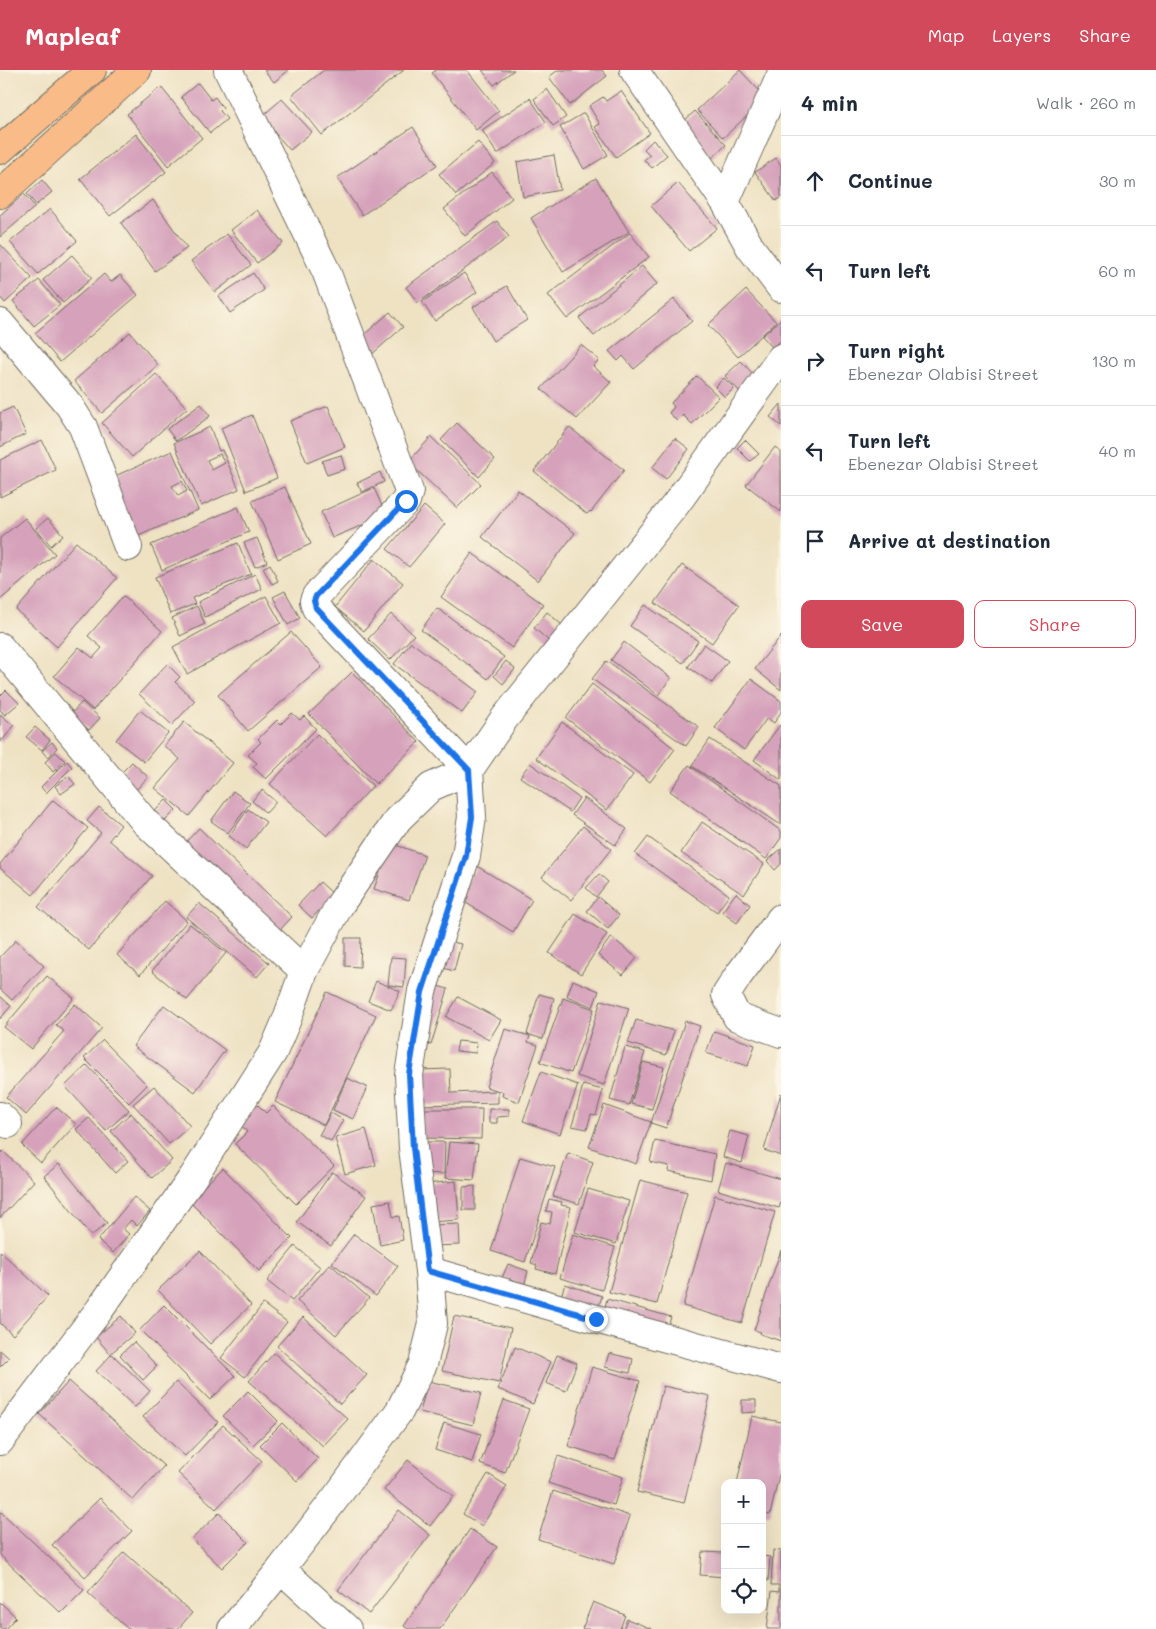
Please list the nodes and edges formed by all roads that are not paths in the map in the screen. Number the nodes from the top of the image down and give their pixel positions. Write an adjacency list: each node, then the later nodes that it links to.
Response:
1 (92, 70): 6 (main road)
2 (137, 70): 7 (main road)
3 (228, 70): 14 (street)
4 (634, 70): 8 (street)
5 (781, 76): 8 (street)
6 (0, 150)
7 (0, 194)
8 (725, 202): 9 (street)
9 (781, 288)
10 (0, 323): 12 (street)
11 (781, 358): 14 (street)
12 (128, 547)
13 (0, 648): 16 (street)
14 (469, 770): 16 (street); 18 (street)
15 (781, 918): 17 (street)
16 (304, 971): 20 (street)
17 (781, 1033)
18 (428, 1271): 19 (street); 21 (street)
19 (781, 1369)
20 (0, 1441)
21 (281, 1569): 22 (street); 23 (street)
22 (232, 1629)
23 (347, 1629)

